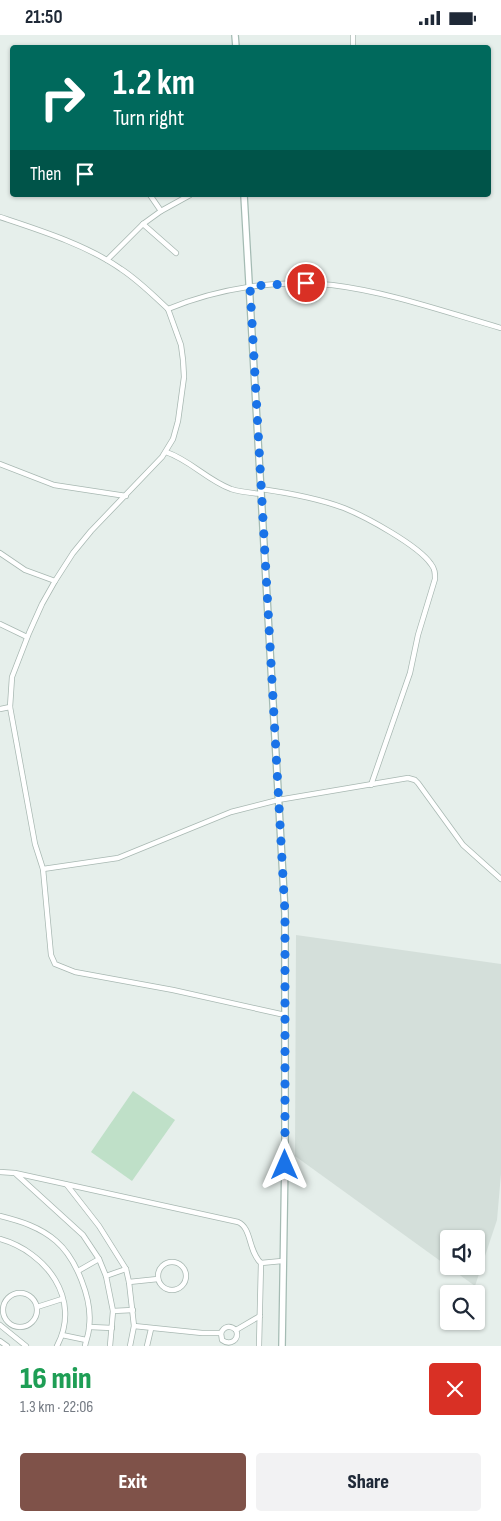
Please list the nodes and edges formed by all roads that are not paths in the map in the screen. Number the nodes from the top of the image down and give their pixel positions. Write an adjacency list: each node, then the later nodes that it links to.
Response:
1 (151, 197): 4 (street)
2 (186, 197): 4 (street)
3 (244, 197): 9 (main road)
4 (161, 211): 6 (street)
5 (0, 217): 8 (street)
6 (143, 224): 7 (street); 8 (street)
7 (176, 253)
8 (107, 260): 10 (street)
9 (250, 286): 10 (street); 11 (street); 14 (main road)
10 (168, 309): 12 (street)
11 (501, 328)
12 (166, 451): 14 (street); 15 (street)
13 (0, 464): 15 (street)
14 (261, 492): 22 (street); 23 (main road)
15 (126, 496): 17 (street)
16 (0, 553): 17 (street)
17 (55, 581): 19 (street)
18 (0, 624): 19 (street)
19 (27, 637): 20 (street)
20 (10, 707): 21 (street); 24 (street)
21 (0, 709)
22 (371, 785): 23 (street); 25 (street)
23 (278, 800): 24 (street); 26 (main road)
24 (43, 869): 26 (street)
25 (501, 879)
26 (285, 1015): 33 (main road)
27 (0, 1172): 28 (street)
28 (15, 1173): 29 (street); 32 (street)
29 (67, 1185): 34 (street); 35 (street)
30 (0, 1216): 36 (street)
31 (0, 1239): 40 (street)
32 (99, 1259): 36 (street); 37 (street)
33 (282, 1261): 34 (street); 65 (main road)
34 (260, 1263): 44 (street)
35 (126, 1269): 37 (street); 39 (street)
36 (78, 1271): 48 (street)
37 (106, 1277): 43 (street)
38 (158, 1279): 38 (street); 39 (street)
39 (130, 1282): 42 (street)
40 (62, 1299): 41 (street); 54 (street)
41 (37, 1307): 46 (street); 46 (street)
42 (133, 1310): 43 (street); 47 (street)
43 (113, 1311): 49 (street)
44 (260, 1316): 52 (street); 64 (street)
45 (0, 1325): 51 (street)
46 (10, 1325): 51 (street)
47 (134, 1326): 50 (street); 62 (street)
48 (90, 1327): 49 (street); 55 (street)
49 (112, 1328): 61 (street)
50 (150, 1329): 53 (street); 63 (street)
51 (6, 1330): 58 (street)
52 (236, 1330): 53 (street); 53 (street)
53 (220, 1333)
54 (62, 1335): 55 (street); 59 (street)
55 (86, 1340): 60 (street)
56 (0, 1341): 57 (street)
57 (7, 1346)
58 (26, 1346)
59 (57, 1346)
60 (84, 1346)
61 (110, 1346)
62 (130, 1346)
63 (147, 1346)
64 (259, 1346)
65 (282, 1346)

